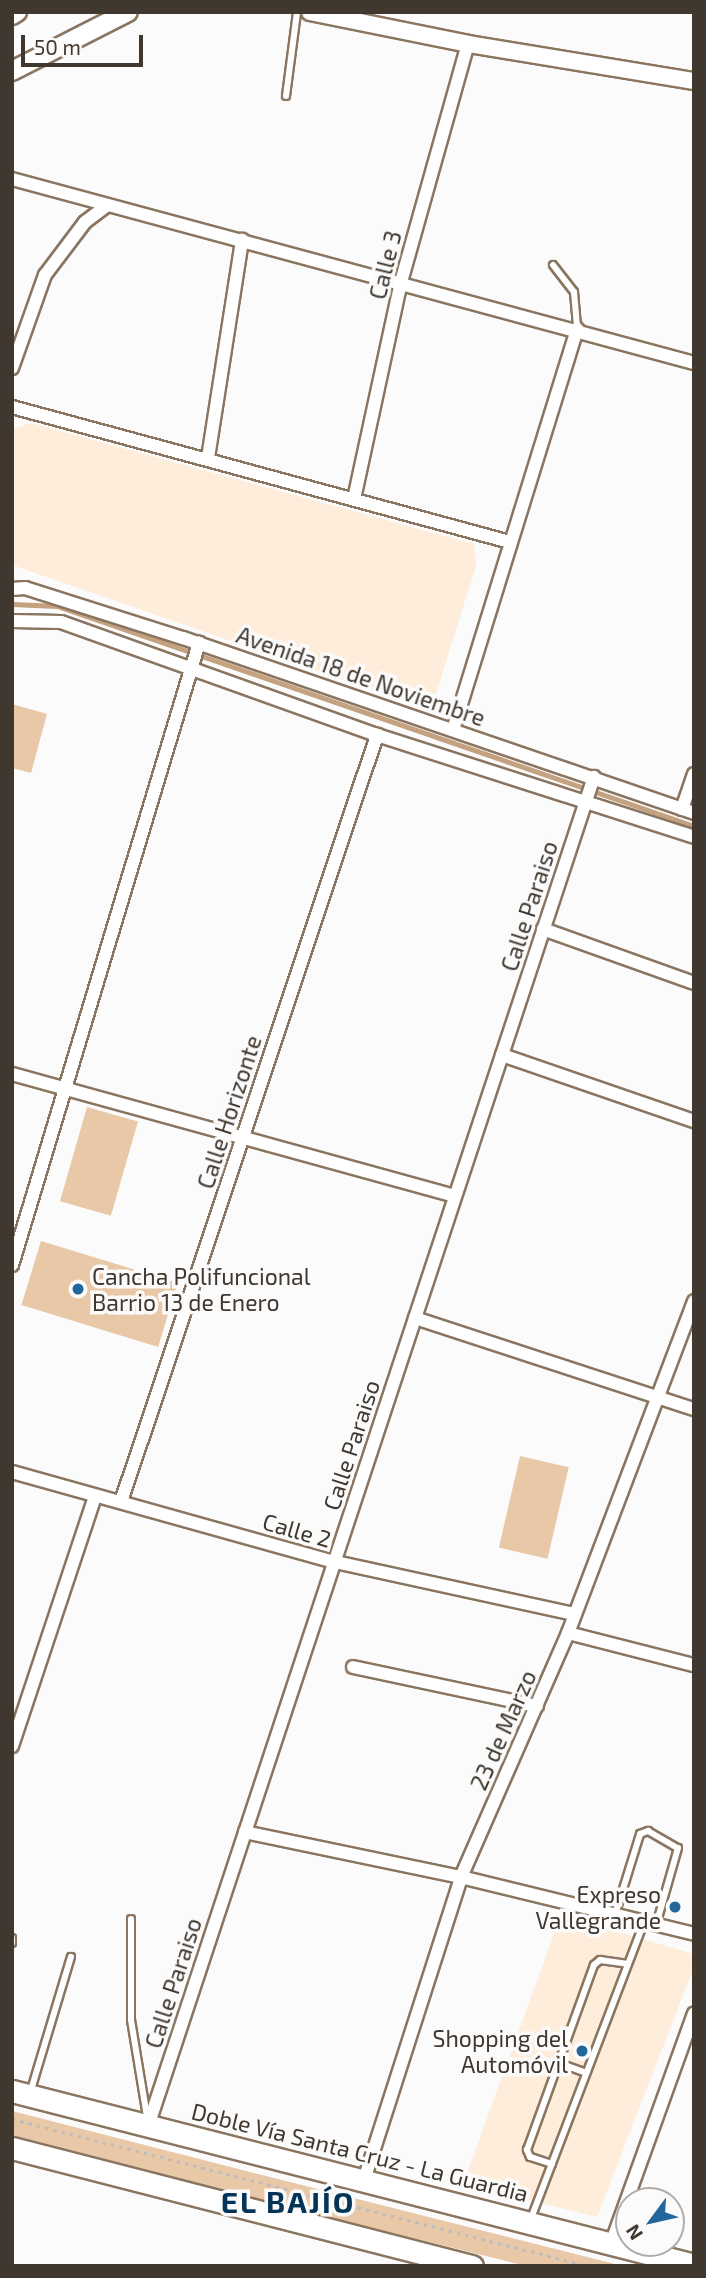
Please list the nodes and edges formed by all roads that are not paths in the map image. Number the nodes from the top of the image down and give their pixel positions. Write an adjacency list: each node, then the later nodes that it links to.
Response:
1 (298, 12): 7 (lane)
2 (310, 12): 4 (street)
3 (128, 13): 5 (main road)
4 (468, 44): 6 (street); 12 (street, Calle 3)
5 (12, 71)
6 (694, 81)
7 (286, 96)
8 (12, 179): 9 (street)
9 (105, 207): 10 (street); 15 (street)
10 (242, 240): 12 (street); 17 (street)
11 (553, 265): 13 (lane)
12 (401, 282): 13 (street); 18 (street, Calle 3)
13 (577, 329): 14 (street); 19 (street)
14 (694, 363)
15 (12, 368)
16 (12, 407): 17 (street)
17 (208, 458): 18 (street)
18 (354, 499): 19 (street)
19 (510, 542): 23 (street)
20 (12, 589): 22 (street, Avenida 18 de Noviembre)
21 (12, 621): 22 (street, Avenida 18 de Noviembre)
22 (196, 657): 23 (street, Avenida 18 de Noviembre); 24 (street, Avenida 18 de Noviembre); 33 (street)
23 (453, 730): 26 (street, Avenida 18 de Noviembre)
24 (377, 735): 26 (street, Avenida 18 de Noviembre); 35 (street, Calle Horizonte)
25 (694, 774): 27 (street)
26 (590, 789): 27 (street, Avenida 18 de Noviembre); 28 (street, Avenida 18 de Noviembre); 29 (street, Calle Paraiso)
27 (688, 811)
28 (694, 837)
29 (543, 929): 30 (street); 31 (street, Calle Paraiso)
30 (694, 983)
31 (502, 1055): 34 (street); 36 (street, Calle Paraiso)
32 (12, 1074): 33 (street)
33 (64, 1090): 35 (street); 37 (street)
34 (694, 1121)
35 (242, 1140): 36 (street); 44 (street, Calle Horizonte)
36 (455, 1196): 39 (street, Calle Paraiso)
37 (12, 1265)
38 (694, 1301): 40 (street, 23 de Marzo)
39 (415, 1318): 40 (street); 45 (street, Calle Paraiso)
40 (657, 1397): 41 (street); 46 (street, 23 de Marzo)
41 (694, 1409)
42 (12, 1472): 43 (street, Calle 2)
43 (95, 1496): 44 (street, Calle 2); 51 (street)
44 (121, 1502): 45 (street, Calle 2)
45 (335, 1562): 46 (street, Calle 2); 52 (street, Calle Paraiso)
46 (574, 1614): 47 (street, 23 de Marzo)
47 (568, 1633): 48 (street); 50 (street, 23 de Marzo)
48 (694, 1665)
49 (353, 1667): 50 (street)
50 (537, 1706): 53 (street, 23 de Marzo)
51 (12, 1745)
52 (245, 1832): 53 (street); 64 (street, Calle Paraiso)
53 (461, 1877): 54 (street); 67 (street, 23 de Marzo)
54 (615, 1915): 56 (street); 56 (lane)
55 (131, 1919): 64 (lane)
56 (650, 1923): 57 (street); 59 (lane)
57 (694, 1934)
58 (71, 1957): 63 (lane)
59 (628, 1964): 61 (lane); 62 (lane)
60 (694, 2014): 69 (street)
61 (559, 2063): 62 (lane); 66 (lane)
62 (586, 2073): 66 (lane)
63 (21, 2094): 64 (highway, Doble Vía Santa Cruz - La Guardia)
64 (148, 2126): 67 (highway, Doble Vía Santa Cruz - La Guardia)
65 (12, 2148): 71 (highway)
66 (552, 2164): 68 (lane)
67 (364, 2180): 68 (highway, Doble Vía Santa Cruz - La Guardia)
68 (529, 2223): 69 (highway, Doble Vía Santa Cruz - La Guardia)
69 (611, 2244): 70 (highway, Doble Vía Santa Cruz - La Guardia)
70 (694, 2265)
71 (472, 2266)

